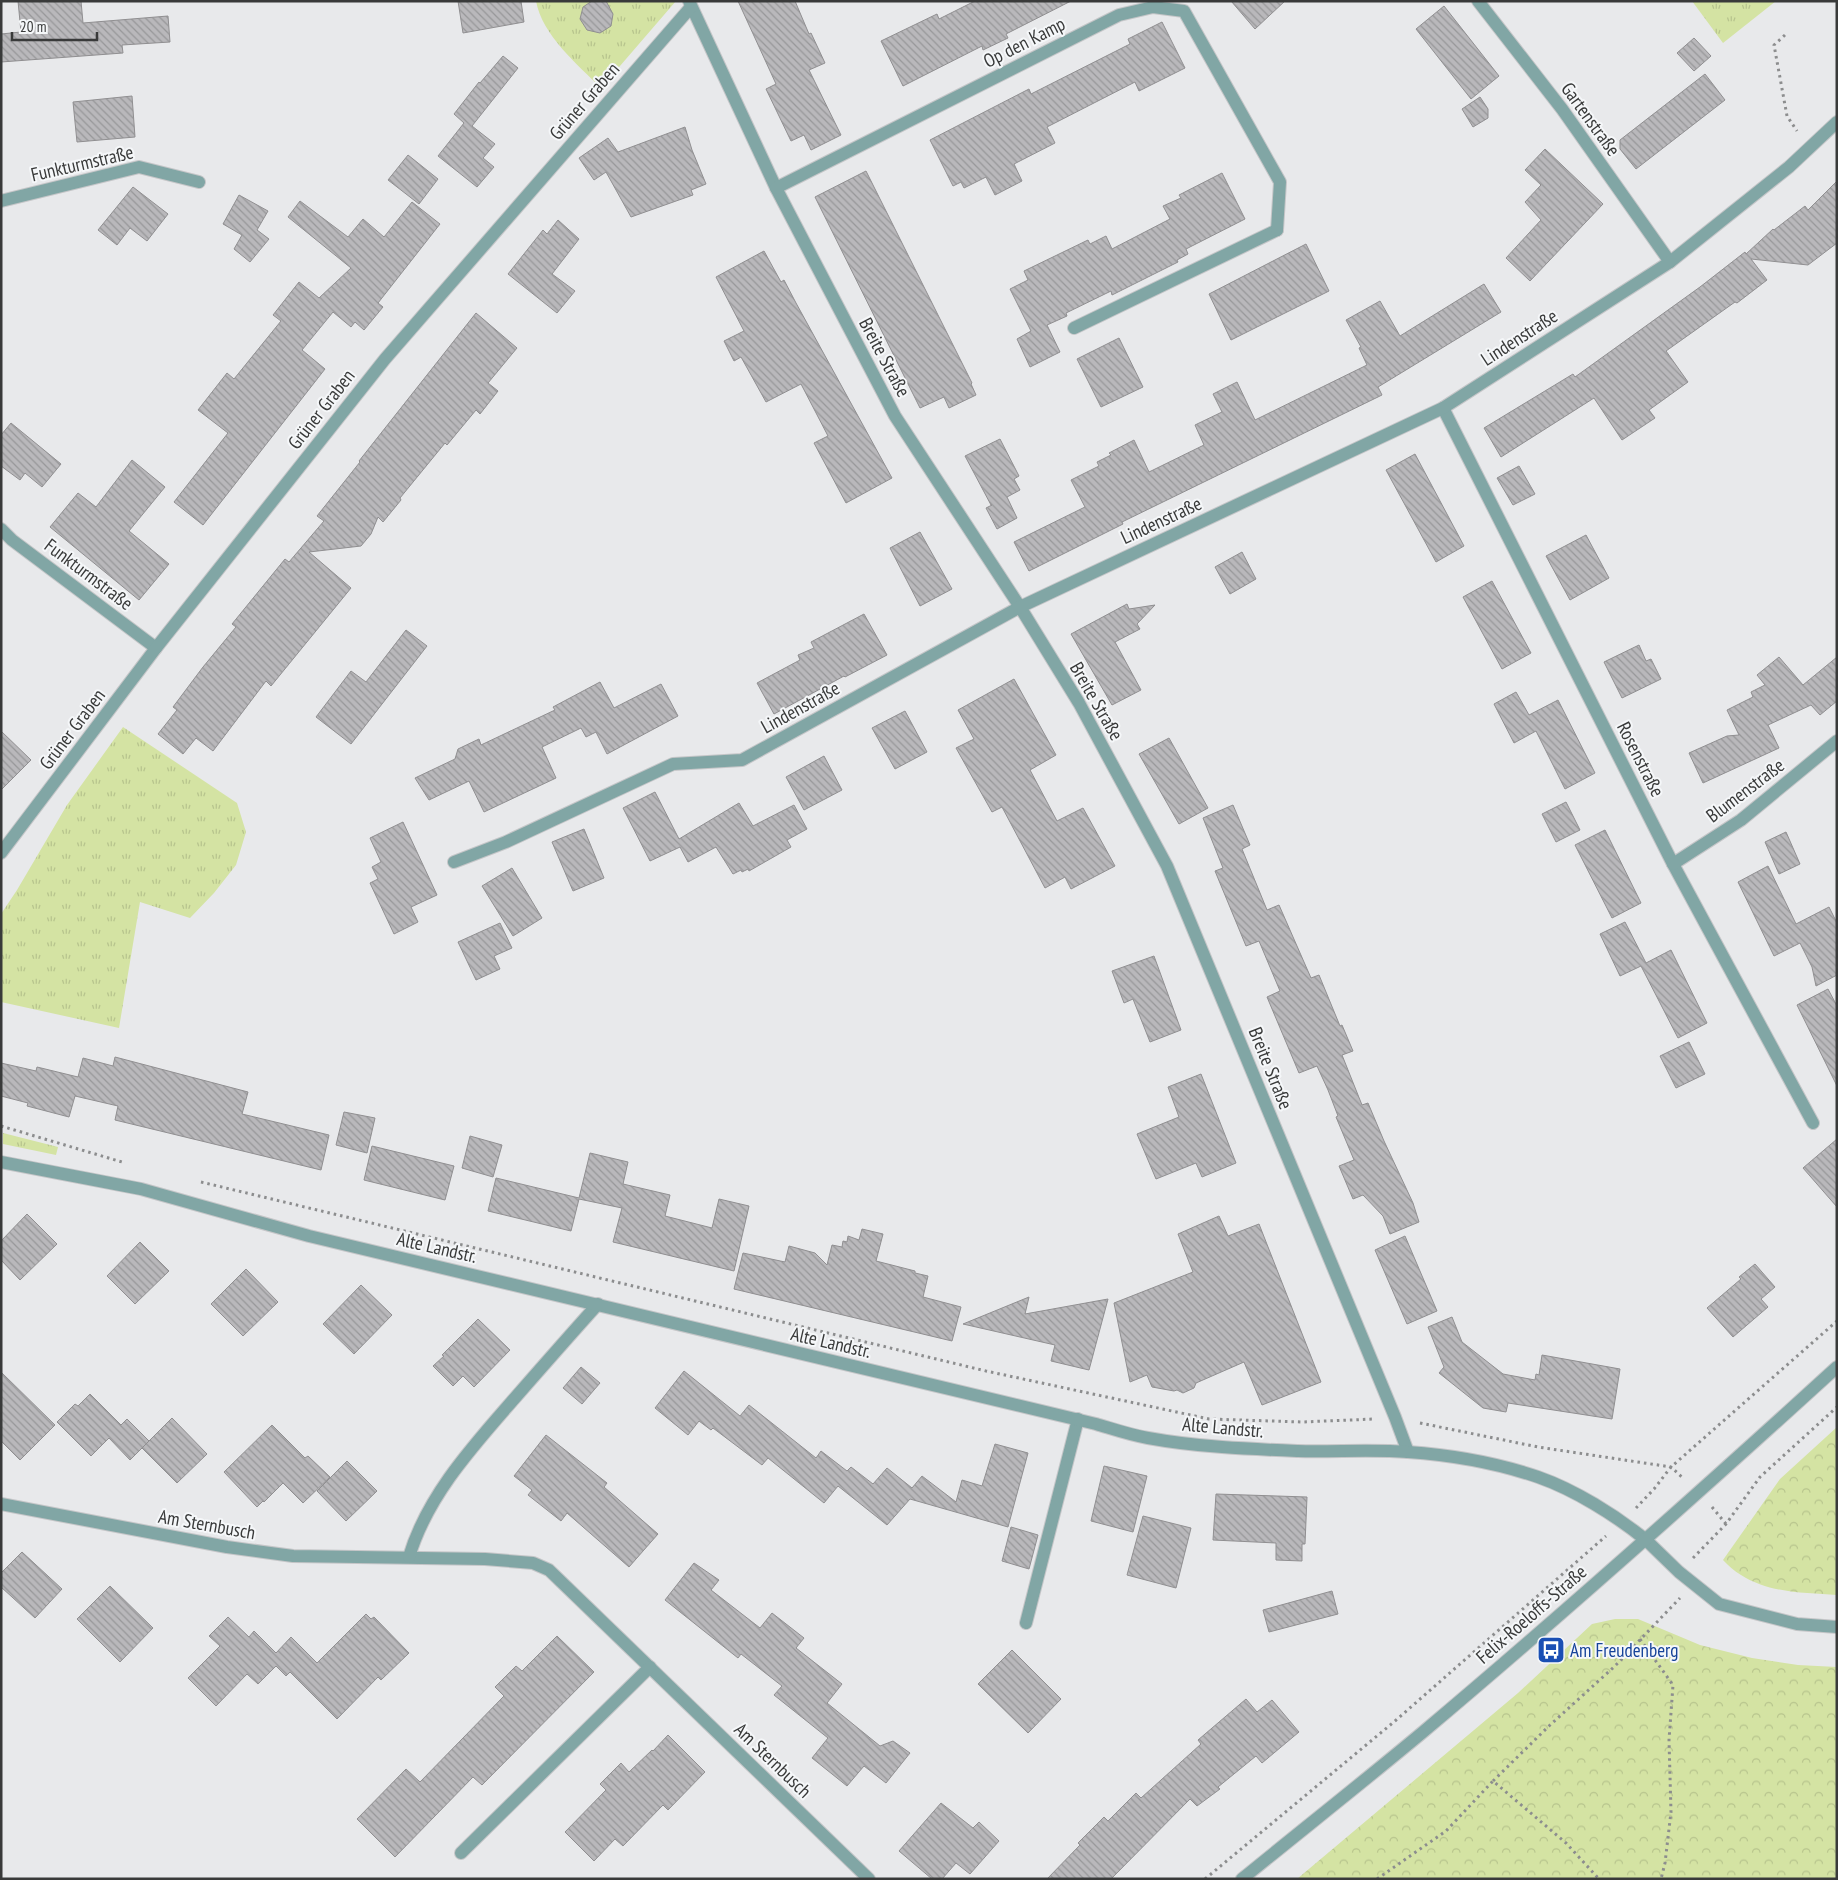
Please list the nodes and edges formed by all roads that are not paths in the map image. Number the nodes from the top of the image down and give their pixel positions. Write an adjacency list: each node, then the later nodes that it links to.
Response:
1 (1478, 1): 7 (street, Gartenstraße)
2 (690, 4): 5 (street, Breite Straße); 12 (street, Grüner Graben)
3 (1837, 122): 7 (street, Lindenstraße)
4 (199, 182): 6 (street, Funkturmstraße)
5 (776, 188): 8 (street, Op den Kamp); 11 (street, Breite Straße)
6 (1, 201)
7 (1670, 262): 9 (street, Lindenstraße)
8 (1074, 328)
9 (1443, 408): 11 (street, Lindenstraße); 16 (street, Rosenstraße)
10 (1, 529): 12 (street, Funkturmstraße)
11 (1020, 607): 15 (street, Lindenstraße); 22 (street, Breite Straße)
12 (156, 648): 14 (street, Grüner Graben)
13 (1837, 741): 16 (street, Blumenstraße)
14 (1, 853)
15 (454, 862)
16 (1673, 864): 17 (street, Rosenstraße)
17 (1813, 1124)
18 (1, 1162): 19 (street, Alte Landstr.)
19 (598, 1304): 21 (street, Alte Landstr.); 25 (street)
20 (1837, 1367): 24 (street, Felix-Roeloffs-Straße)
21 (1078, 1420): 22 (street, Alte Landstr.); 26 (street)
22 (1408, 1452): 24 (street, Alte Landstr.)
23 (1, 1504): 25 (street, Am Sternbusch)
24 (1646, 1540): 27 (street); 31 (street, Felix-Roeloffs-Straße)
25 (409, 1557): 28 (street, Am Sternbusch)
26 (1026, 1623)
27 (1837, 1627)
28 (650, 1668): 29 (street); 30 (street, Am Sternbusch)
29 (461, 1853)
30 (869, 1879)
31 (1242, 1879)

